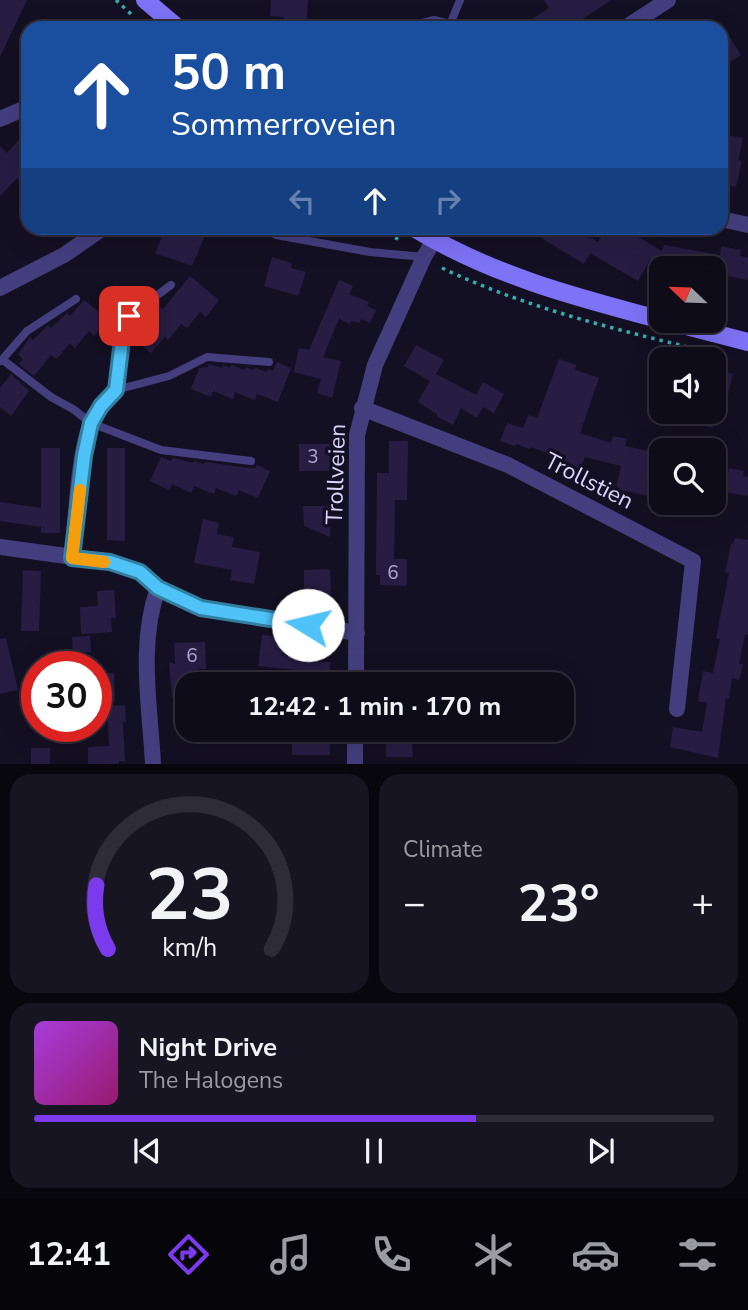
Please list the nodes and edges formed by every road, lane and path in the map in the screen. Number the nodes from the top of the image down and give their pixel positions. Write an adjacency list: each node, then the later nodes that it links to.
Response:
1 (145, 0): 4 (main road)
2 (460, 0): 5 (lane)
3 (668, 0): 6 (street)
4 (170, 21)
5 (452, 21)
6 (636, 21)
7 (21, 110): 8 (street)
8 (0, 119)
9 (728, 221): 10 (street)
10 (748, 225)
11 (93, 235): 19 (street)
12 (275, 235): 17 (lane)
13 (392, 235): 15 (path)
14 (426, 235): 16 (main road)
15 (399, 240)
16 (434, 240): 17 (street, Trollveien); 21 (main road)
17 (424, 257): 27 (street, Trollveien)
18 (172, 285): 26 (lane)
19 (0, 288)
20 (76, 299): 24 (lane)
21 (649, 316)
22 (713, 333): 23 (main road)
23 (748, 342)
24 (1, 361): 28 (lane)
25 (270, 362): 26 (lane)
26 (116, 390): 28 (street)
27 (362, 408): 33 (street, Trollveien); 35 (street, Trollstien)
28 (91, 423): 29 (lane); 31 (street)
29 (251, 461)
30 (0, 547): 31 (street)
31 (72, 558): 32 (street)
32 (158, 588): 33 (street); 37 (street)
33 (357, 633): 34 (street, Trollveien)
34 (356, 672)
35 (677, 709)
36 (355, 742): 38 (street)
37 (153, 764)
38 (355, 764)

